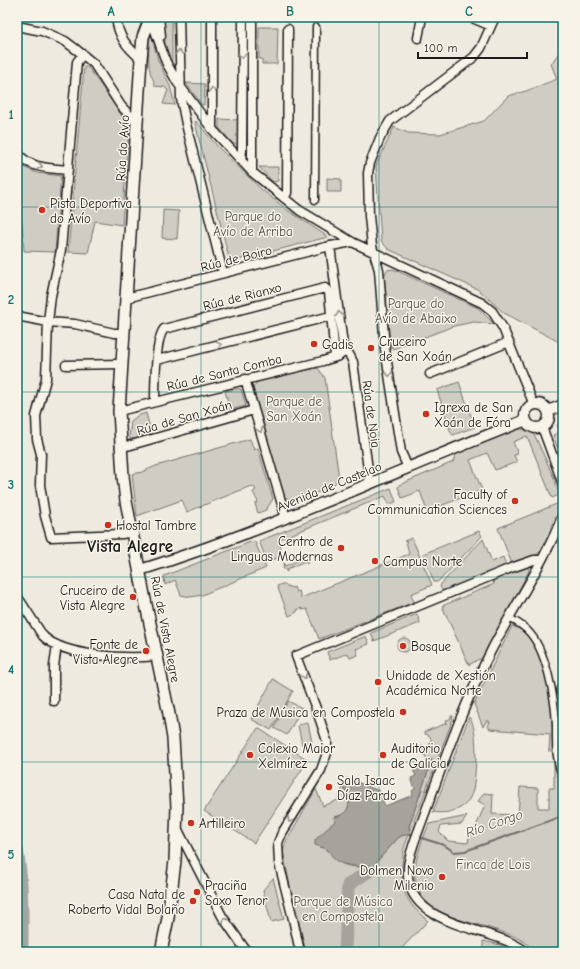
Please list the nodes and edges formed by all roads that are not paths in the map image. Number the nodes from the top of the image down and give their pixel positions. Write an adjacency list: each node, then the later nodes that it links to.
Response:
1 (116, 17): 16 (street)
2 (179, 17): 17 (street, one-way to 2)
3 (212, 17): 21 (street, one-way to 3)
4 (242, 17): 23 (street, one-way to 23)
5 (252, 17): 25 (street)
6 (422, 17): 14 (street)
7 (470, 17): 11 (street)
8 (495, 17): 11 (street)
9 (150, 18): 16 (main road, Rúa do Avío); 17 (street)
10 (17, 26): 15 (street)
11 (491, 26): 30 (street)
12 (316, 27): 27 (street)
13 (288, 28): 26 (street)
14 (418, 38)
15 (83, 54): 20 (street); 24 (street)
16 (141, 59): 20 (main road, Rúa do Avío)
17 (180, 86): 18 (street); 19 (street)
18 (196, 109): 19 (street); 21 (street)
19 (185, 121): 33 (street)
20 (137, 123): 34 (main road, Rúa do Avío)
21 (212, 129): 23 (street)
22 (17, 152): 24 (street, one-way to 24)
23 (241, 160): 25 (street)
24 (68, 170): 37 (street)
25 (252, 172): 26 (street)
26 (284, 198): 28 (street)
27 (315, 200)
28 (352, 242): 29 (street, Rúa de Boiro); 30 (street)
29 (330, 246): 33 (street, Rúa de Boiro); 40 (street, Rúa de Noia, one-way to 29)
30 (375, 253): 31 (street); 32 (street)
31 (394, 262): 32 (street); 39 (street)
32 (379, 270): 58 (street, one-way to 58)
33 (223, 273): 34 (street, Rúa de Boiro)
34 (126, 298): 38 (main road, Rúa do Avío)
35 (17, 316): 37 (street)
36 (331, 316): 41 (street); 42 (street, one-way to 36); 42 (street, Rúa de Rianxo)
37 (48, 322): 38 (street); 63 (street)
38 (124, 333): 43 (main road, Rúa de Vista Alegre)
39 (509, 342): 45 (street); 48 (street)
40 (344, 352): 41 (street); 59 (street, Rúa de Noia)
41 (335, 357): 46 (street, Rúa de Santa Comba)
42 (157, 360): 47 (street)
43 (122, 364): 44 (street); 51 (main road, Rúa de Vista Alegre)
44 (66, 365)
45 (430, 374)
46 (245, 379): 47 (street, Rúa de Santa Comba); 50 (street)
47 (155, 402): 51 (street, Rúa de Santa Comba)
48 (534, 405): 52 (street); 53 (street)
49 (563, 405): 52 (street)
50 (254, 410): 55 (street, Rúa de San Xoán); 62 (street, one-way to 62)
51 (119, 411): 55 (main road, Rúa de Vista Alegre)
52 (548, 411): 54 (street)
53 (526, 420): 54 (street); 58 (street, Avenida de Castelao)
54 (542, 427): 57 (street)
55 (120, 447): 63 (main road, Rúa de Vista Alegre)
56 (563, 455): 57 (street)
57 (555, 460): 60 (street)
58 (408, 468): 59 (street, Avenida de Castelao)
59 (370, 483): 62 (street, Avenida de Castelao)
60 (563, 484)
61 (563, 514): 64 (street)
62 (286, 518): 65 (street, Avenida de Castelao)
63 (133, 532): 65 (main road, Rúa de Vista Alegre)
64 (541, 560): 67 (street); 75 (street, one-way to 75)
65 (140, 570): 69 (main road, Rúa de Vista Alegre)
66 (17, 596): 68 (street)
67 (509, 618): 71 (street); 76 (street)
68 (57, 645): 69 (street); 70 (street)
69 (156, 656): 72 (main road, Rúa de Vista Alegre)
70 (54, 701)
71 (563, 777)
72 (177, 827): 73 (main road, Rúa de Vista Alegre); 74 (street, Rúa de Vista Alegre, one-way to 72)
73 (161, 952)
74 (247, 952)
75 (300, 952)
76 (526, 952)

